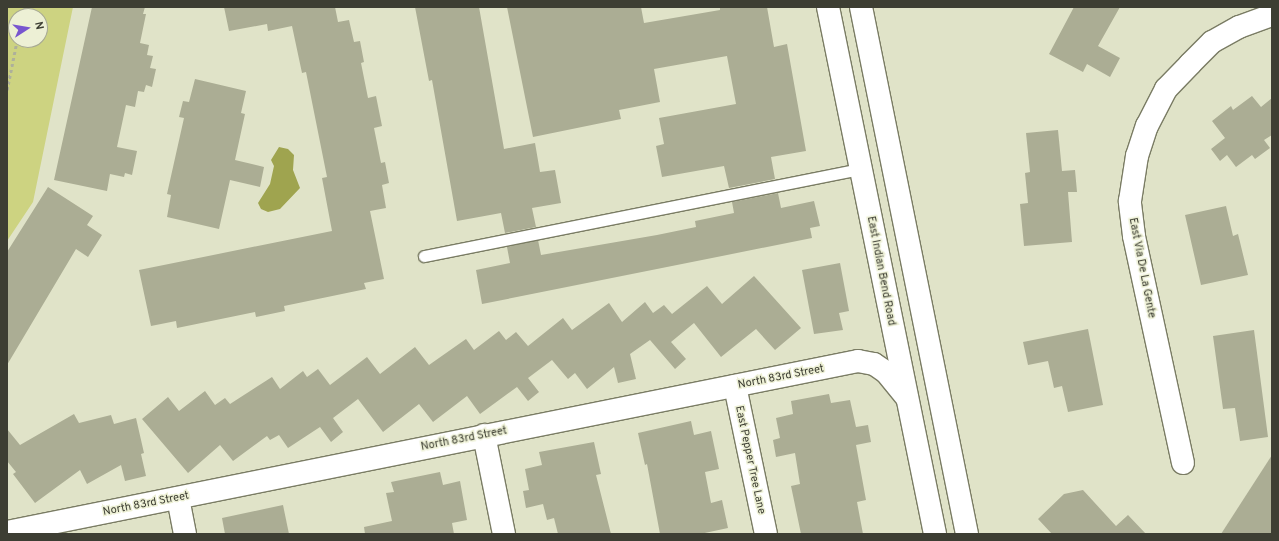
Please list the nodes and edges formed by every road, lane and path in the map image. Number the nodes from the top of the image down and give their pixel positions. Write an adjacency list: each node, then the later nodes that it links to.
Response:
1 (828, 7): 6 (street, East Indian Bend Road)
2 (861, 7): 18 (street)
3 (1272, 15): 11 (street, East Via De La Gente)
4 (16, 48): 5 (path)
5 (7, 90)
6 (860, 169): 7 (lane); 9 (street, East Indian Bend Road)
7 (424, 256)
8 (735, 386): 9 (street, North 83rd Street); 10 (street, North 83rd Street); 16 (street, East Pepper Tree Lane)
9 (907, 398): 17 (street, East Indian Bend Road)
10 (484, 434): 12 (street, North 83rd Street); 15 (street)
11 (1183, 463)
12 (178, 498): 13 (street, North 83rd Street); 14 (street)
13 (7, 532)
14 (185, 534)
15 (504, 534)
16 (766, 534)
17 (935, 534)
18 (967, 534)

